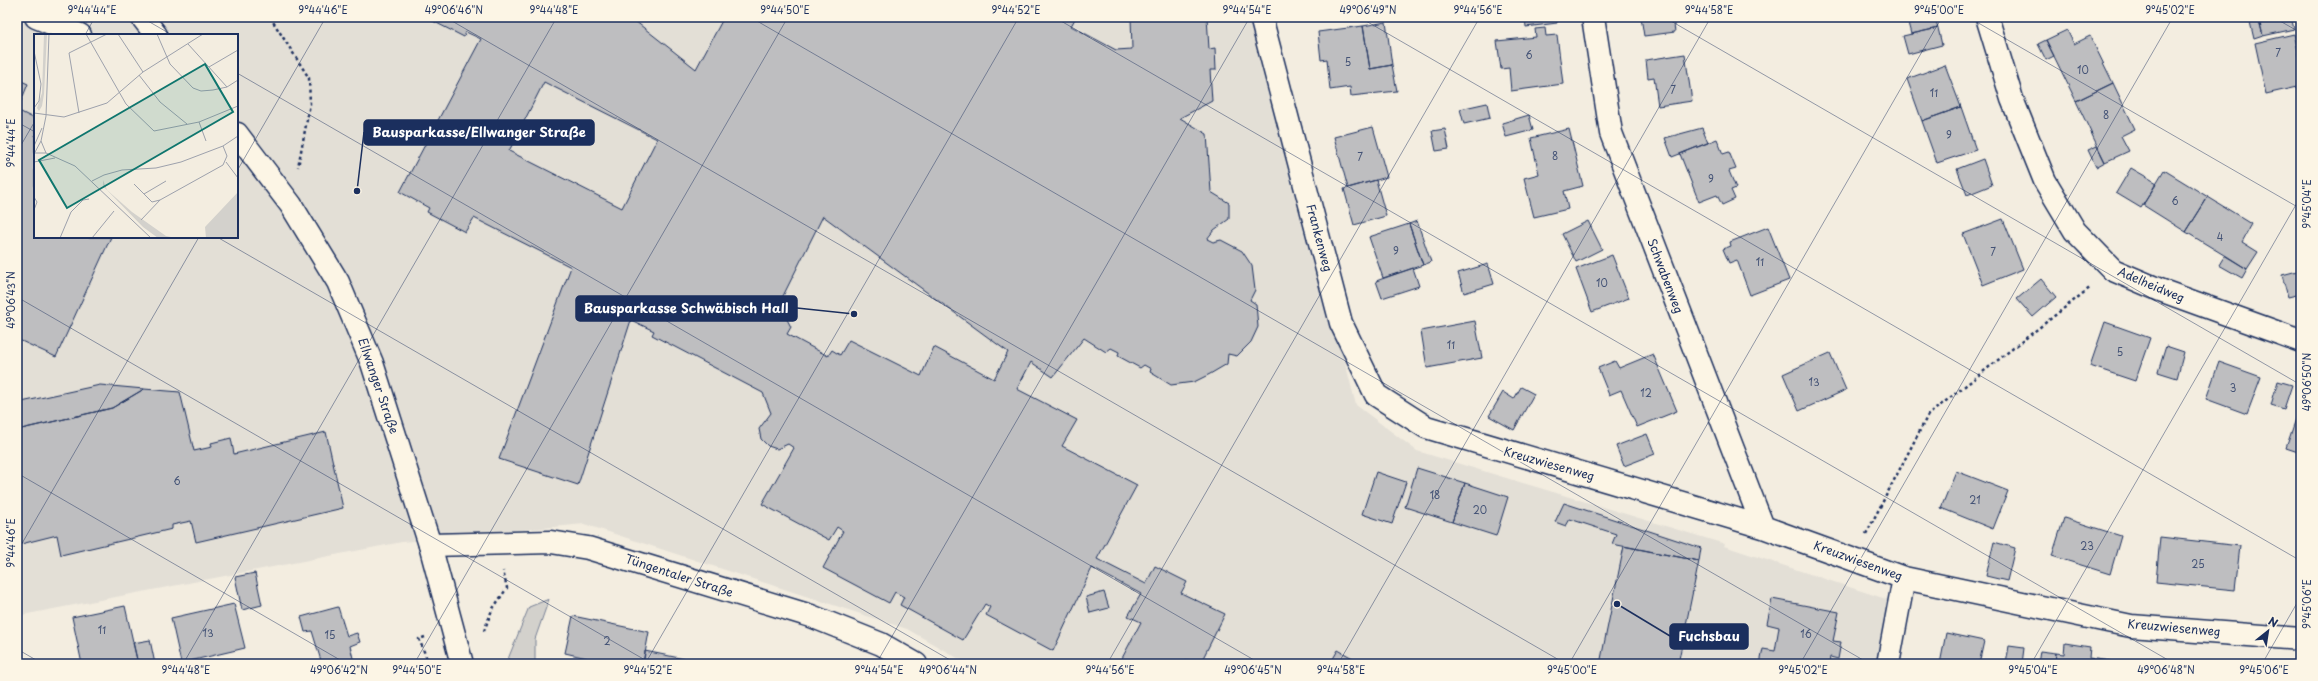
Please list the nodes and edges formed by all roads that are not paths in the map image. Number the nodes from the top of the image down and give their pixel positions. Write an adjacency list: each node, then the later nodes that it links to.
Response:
1 (36, 17): 6 (street)
2 (142, 17): 7 (street)
3 (1262, 17): 10 (street, Frankenweg)
4 (1593, 17): 11 (street, Schwabenweg)
5 (1987, 17): 9 (street, Adelheidweg)
6 (78, 34)
7 (155, 34)
8 (238, 135): 12 (street, Ellwanger Straße)
9 (2301, 341)
10 (1426, 427): 11 (street, Kreuzwiesenweg)
11 (1763, 527): 13 (street, Kreuzwiesenweg)
12 (430, 545): 15 (street, Ellwanger Straße); 16 (street, Tüngentaler Straße)
13 (1904, 578): 14 (street, Kreuzwiesenweg); 17 (street)
14 (2301, 639)
15 (462, 664)
16 (916, 664)
17 (1888, 664)

